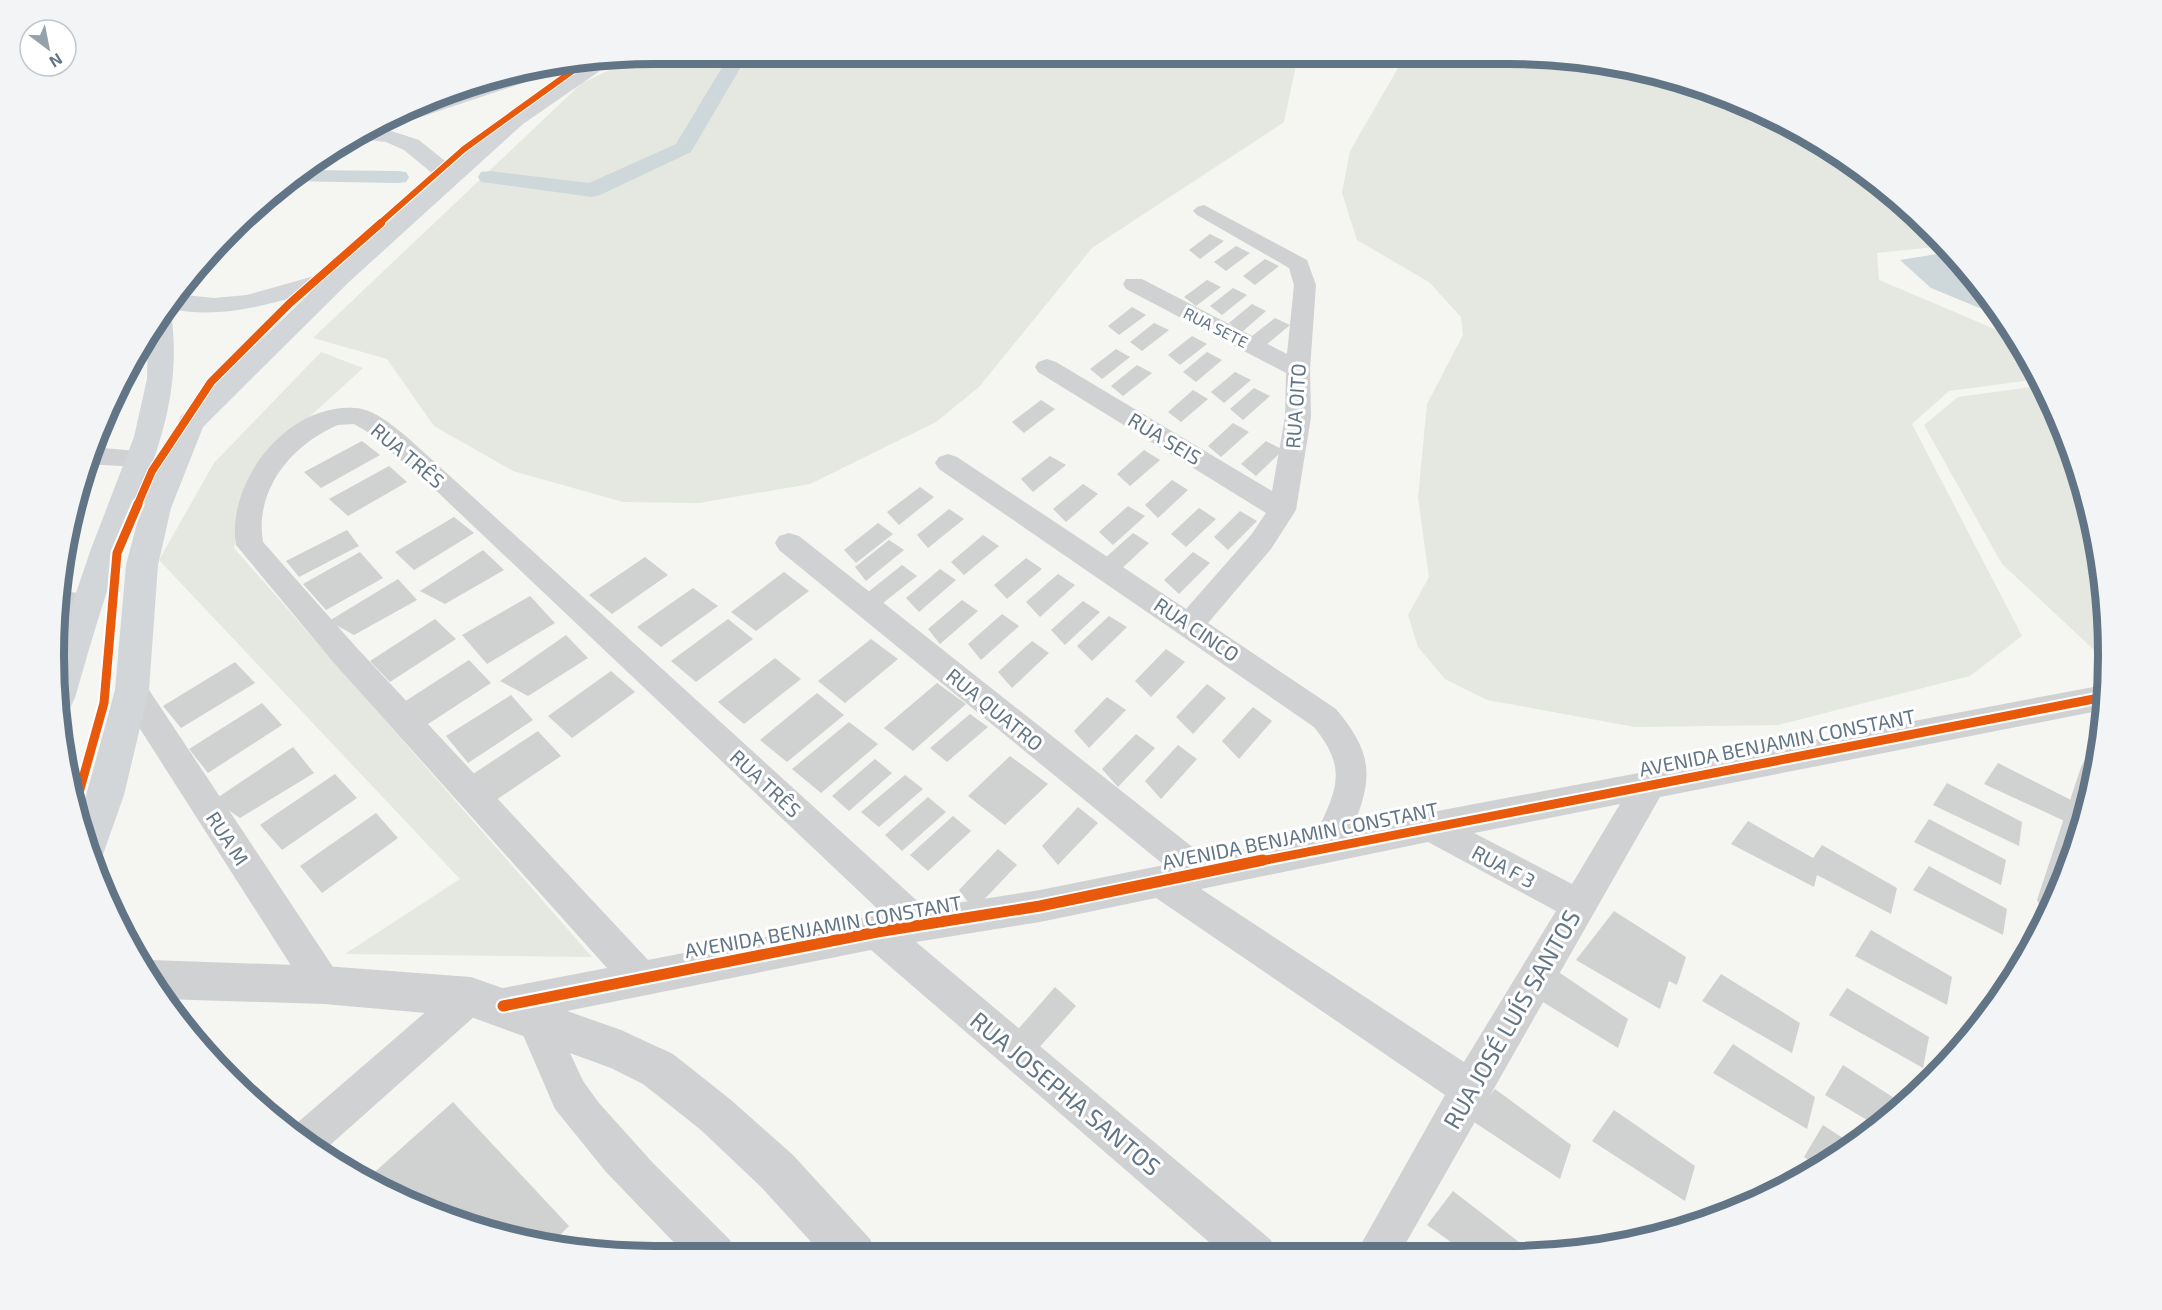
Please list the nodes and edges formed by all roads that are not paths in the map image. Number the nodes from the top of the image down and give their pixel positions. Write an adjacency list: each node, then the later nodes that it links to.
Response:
1 (592, 68): 3 (main road)
2 (378, 134): 3 (main road)
3 (451, 178): 5 (main road)
4 (1204, 211): 10 (street, RUA OITO)
5 (341, 276): 7 (main road); 20 (main road)
6 (1134, 284): 10 (street, RUA SETE)
7 (182, 302)
8 (161, 331): 12 (main road)
9 (1047, 367): 14 (street, RUA SEIS)
10 (1298, 369): 14 (street, RUA OITO)
11 (99, 456): 12 (street)
12 (139, 458): 17 (main road)
13 (948, 463): 18 (street, RUA CINCO)
14 (1282, 510): 18 (street, RUA OITO)
15 (789, 543): 26 (street, RUA QUATRO)
16 (67, 602): 17 (street)
17 (87, 604): 19 (main road)
18 (1190, 624): 25 (street, RUA CINCO)
19 (65, 675)
20 (132, 690): 24 (main road); 33 (street, RUA M)
21 (2096, 699): 22 (street, AVENIDA BENJAMIN CONSTANT)
22 (1649, 786): 23 (street, AVENIDA BENJAMIN CONSTANT); 28 (street, RUA JOSÉ LUÍS SANTOS)
23 (1431, 827): 25 (street, AVENIDA BENJAMIN CONSTANT); 28 (street, RUA F 3)
24 (93, 834)
25 (1327, 847): 26 (street, AVENIDA BENJAMIN CONSTANT)
26 (1201, 874): 27 (street, AVENIDA BENJAMIN CONSTANT)
27 (1161, 882): 29 (street, AVENIDA BENJAMIN CONSTANT); 35 (street)
28 (1578, 905): 35 (street, RUA JOSÉ LUÍS SANTOS)
29 (919, 925): 30 (street, AVENIDA BENJAMIN CONSTANT); 31 (street, RUA TRÊS)
30 (877, 932): 31 (street, AVENIDA BENJAMIN CONSTANT); 39 (street, RUA JOSEPHA SANTOS)
31 (640, 978): 34 (street, AVENIDA BENJAMIN CONSTANT)
32 (162, 979): 33 (street)
33 (324, 985): 34 (street)
34 (503, 1008): 36 (street); 37 (street); 38 (street)
35 (1470, 1089): 40 (street, RUA JOSÉ LUÍS SANTOS)
36 (313, 1136)
37 (706, 1246)
38 (846, 1246)
39 (1245, 1246)
40 (1381, 1246)

